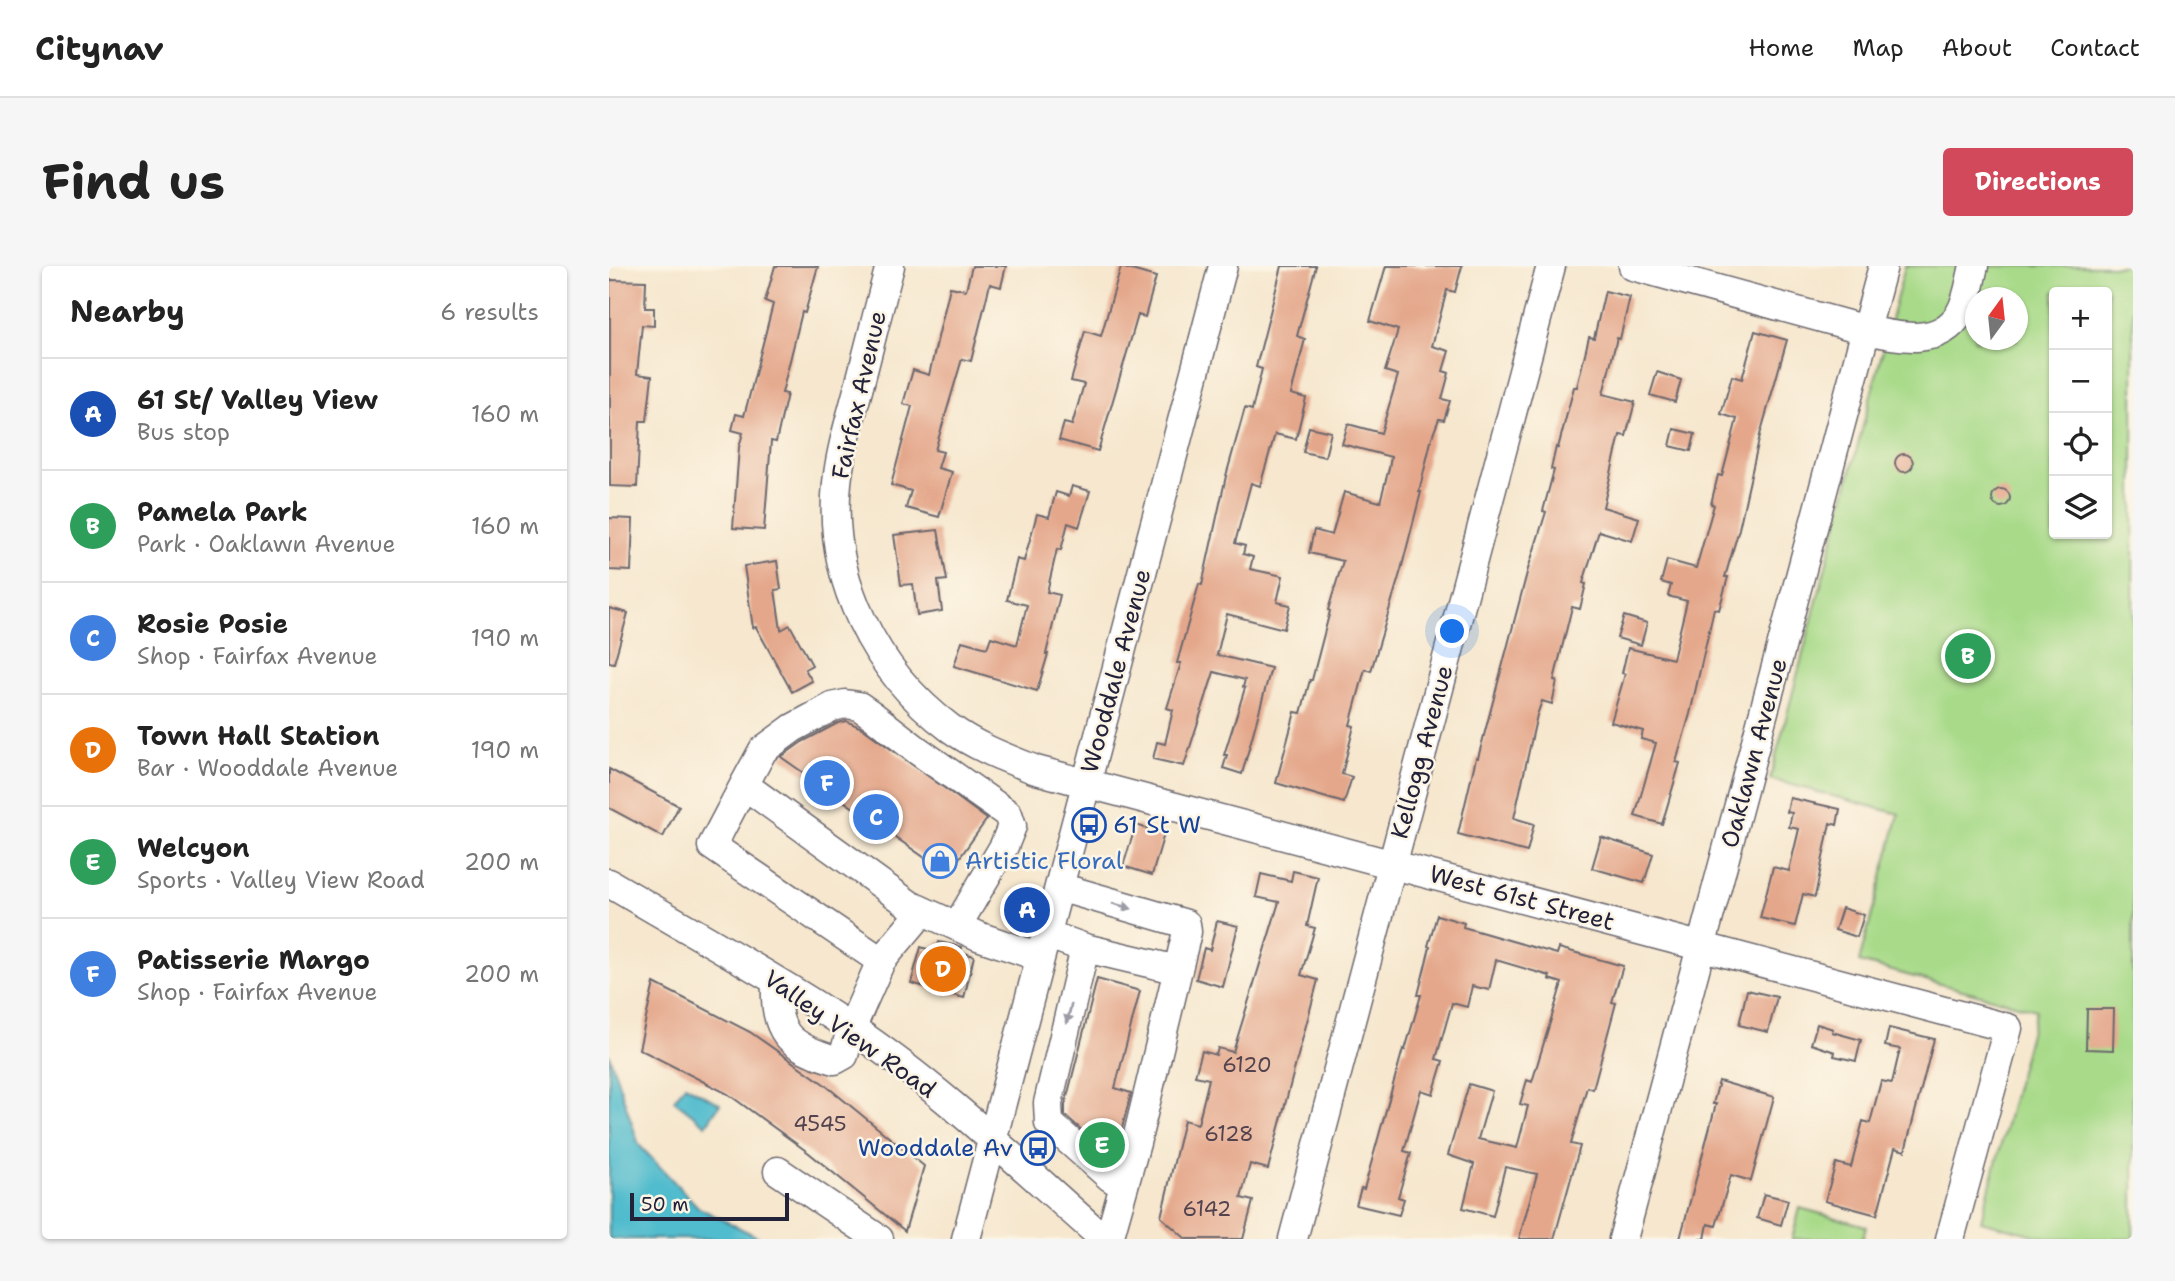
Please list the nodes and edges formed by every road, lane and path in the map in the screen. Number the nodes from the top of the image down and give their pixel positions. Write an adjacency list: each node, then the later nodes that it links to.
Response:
1 (890, 266): 8 (street, Fairfax Avenue)
2 (1223, 266): 9 (street, Wooddale Avenue)
3 (1551, 266): 11 (street, Kellogg Avenue)
4 (1633, 266): 7 (street)
5 (1883, 266): 7 (street, Oaklawn Avenue)
6 (1975, 266): 7 (street)
7 (1866, 330): 17 (street, Oaklawn Avenue)
8 (1036, 770): 9 (street, West 61st Street)
9 (1086, 782): 11 (street, West 61st Street); 13 (street, Wooddale Avenue)
10 (744, 785): 14 (street); 15 (street); 19 (street)
11 (1392, 863): 17 (street, West 61st Street); 29 (street, Kellogg Avenue)
12 (609, 883): 21 (street, Valley View Road)
13 (1059, 887): 16 (street, Wooddale Avenue); 20 (street, one-way to 20)
14 (923, 911): 15 (street); 19 (street)
15 (957, 926): 16 (street)
16 (1043, 946): 18 (street); 23 (street, Wooddale Avenue)
17 (1703, 946): 30 (street, Oaklawn Avenue); 31 (street, West 61st Street)
18 (1085, 948): 20 (street); 25 (street, one-way to 25)
19 (881, 961): 22 (street)
20 (1178, 970): 25 (street)
21 (776, 981): 22 (street, Valley View Road); 22 (street)
22 (851, 1029): 23 (street, Valley View Road)
23 (992, 1140): 27 (street, Wooddale Avenue); 28 (street, Valley View Road)
24 (778, 1171): 26 (street)
25 (1124, 1186): 28 (street)
26 (879, 1239)
27 (966, 1239)
28 (1106, 1239)
29 (1293, 1239)
30 (1623, 1239)
31 (1949, 1239)

